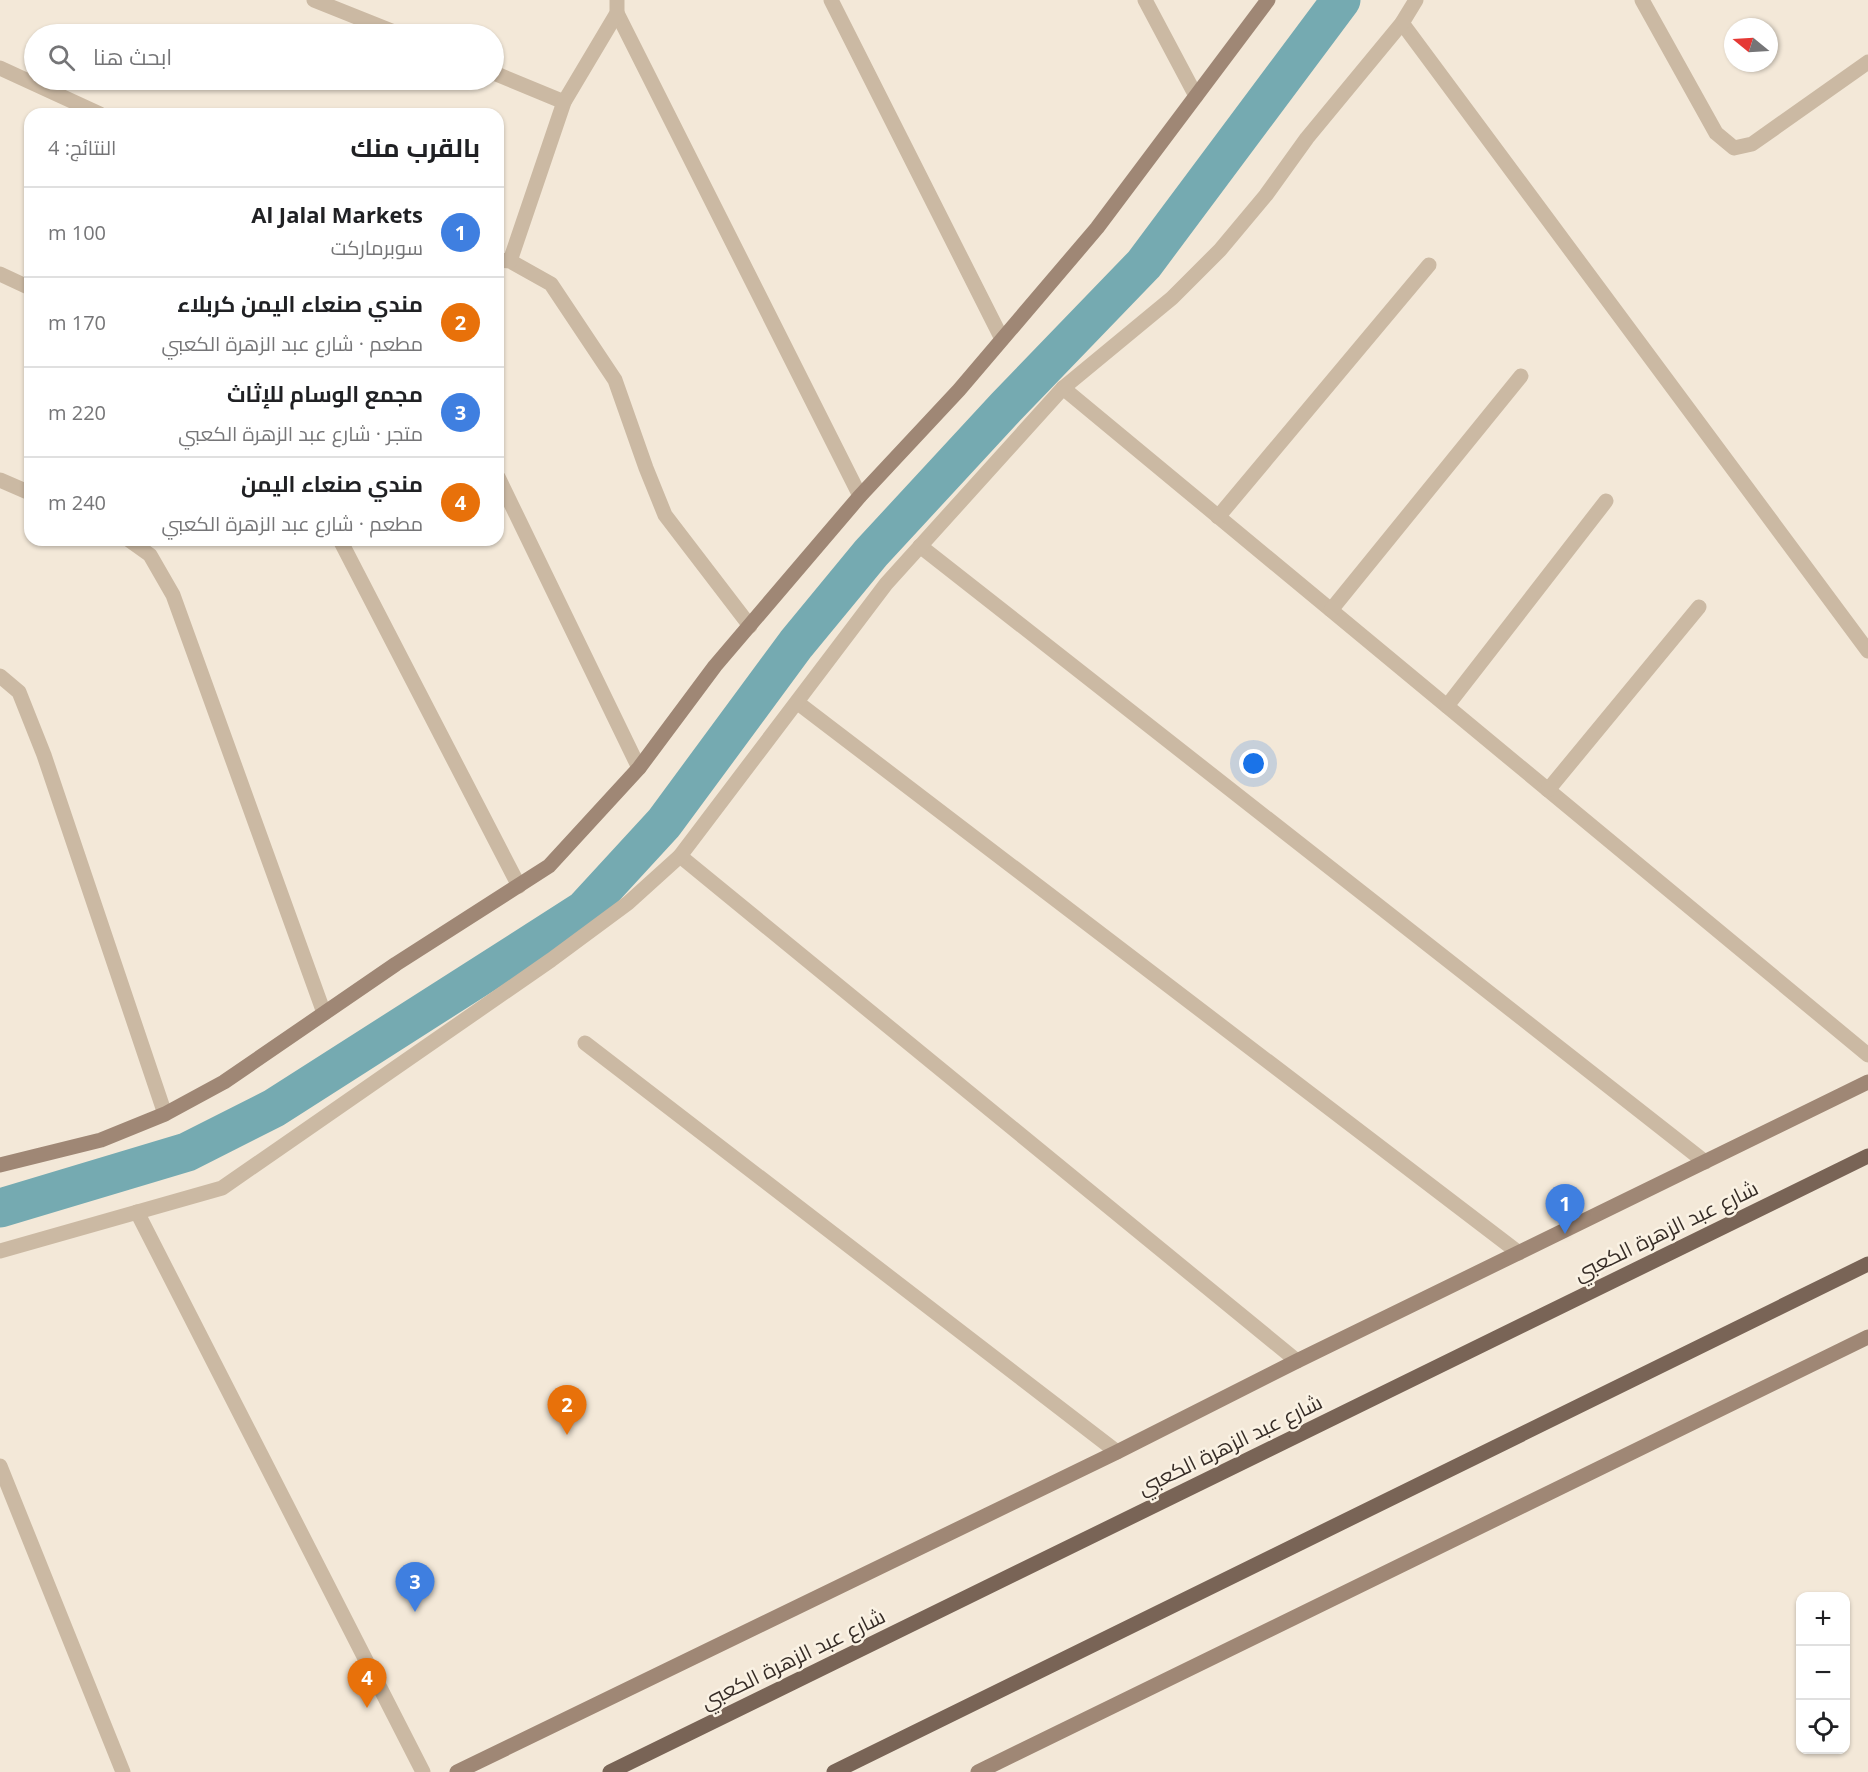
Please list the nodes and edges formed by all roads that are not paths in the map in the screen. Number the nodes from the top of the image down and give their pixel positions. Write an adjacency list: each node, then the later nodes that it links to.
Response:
1 (314, 0): 9 (street)
2 (831, 0): 22 (street)
3 (1145, 0): 15 (street)
4 (1268, 0): 15 (street)
5 (1416, 0): 8 (street)
6 (1642, 0): 10 (street)
7 (617, 7): 16 (street); 28 (street)
8 (1402, 23): 24 (street); 37 (street)
9 (374, 24)
10 (1868, 62)
11 (0, 68): 13 (street)
12 (504, 77): 16 (street)
13 (24, 79)
14 (48, 90): 17 (street)
15 (1196, 96): 22 (street)
16 (564, 102): 18 (street)
17 (87, 108)
18 (504, 260): 36 (street)
19 (1429, 265): 30 (street)
20 (0, 274): 21 (street)
21 (24, 285)
22 (1002, 339): 28 (street)
23 (1521, 376): 35 (street)
24 (1063, 388): 30 (street); 33 (street)
25 (0, 480): 27 (street)
26 (504, 489): 41 (street)
27 (24, 490)
28 (860, 496): 36 (street)
29 (1606, 501): 40 (street)
30 (1218, 517): 35 (street)
31 (137, 546): 45 (street)
32 (343, 546): 44 (street)
33 (920, 546): 39 (street); 51 (street)
34 (1699, 607): 42 (street)
35 (1330, 610): 40 (street)
36 (750, 626): 41 (street)
37 (1868, 651)
38 (0, 676): 49 (street)
39 (798, 703): 43 (street); 55 (street)
40 (1447, 706): 42 (street)
41 (639, 768): 44 (street)
42 (1548, 790): 47 (street)
43 (680, 856): 53 (street); 58 (street)
44 (519, 886): 45 (street)
45 (324, 1013): 49 (street)
46 (585, 1043): 59 (street)
47 (1868, 1055)
48 (1868, 1082): 51 (street)
49 (165, 1114): 52 (street)
50 (1868, 1156): 64 (main road, شارع عبد الزهرة الكعبي)
51 (1705, 1162): 55 (street)
52 (0, 1165)
53 (136, 1212): 54 (street); 62 (street)
54 (0, 1251)
55 (1519, 1253): 58 (street)
56 (1868, 1264): 65 (main road)
57 (1868, 1337): 66 (street)
58 (1297, 1361): 59 (street)
59 (1117, 1452): 63 (street)
60 (0, 1466): 61 (street)
61 (123, 1772)
62 (423, 1772)
63 (457, 1772)
64 (610, 1772)
65 (834, 1772)
66 (978, 1772)

